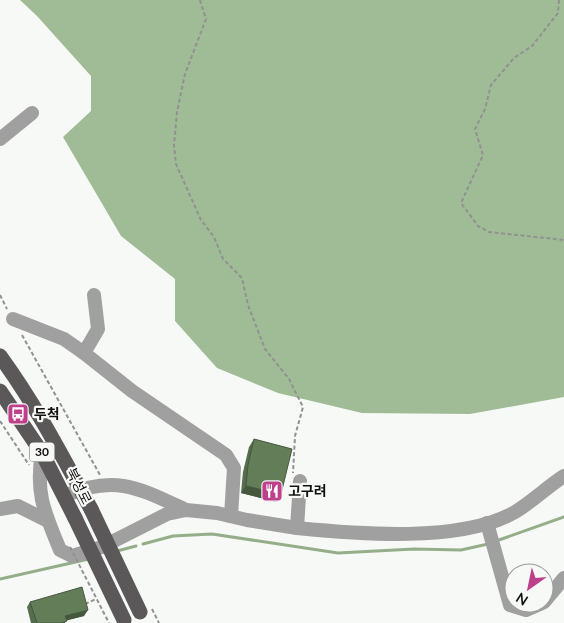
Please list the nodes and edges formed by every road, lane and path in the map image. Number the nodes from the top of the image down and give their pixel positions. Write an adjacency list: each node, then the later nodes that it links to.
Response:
1 (200, 0): 16 (path)
2 (559, 0): 5 (path)
3 (32, 113): 4 (street)
4 (0, 139)
5 (564, 240)
6 (0, 295): 8 (path)
7 (94, 295): 9 (street)
8 (13, 319): 9 (street); 17 (path)
9 (84, 353): 22 (street)
10 (0, 356): 18 (main road, 북성로 / 30)
11 (0, 391): 13 (main road, 북성로 / 30)
12 (0, 422): 14 (path)
13 (42, 453): 14 (street); 19 (main road, 북성로 / 30)
14 (38, 476): 23 (street)
15 (564, 476): 24 (street)
16 (300, 481): 25 (street)
17 (105, 484): 18 (street); 21 (street)
18 (80, 489): 19 (street); 32 (main road, 북성로 / 30, bridge)
19 (64, 496): 33 (main road, 북성로 / 30, bridge)
20 (0, 509): 23 (street)
21 (186, 510): 22 (street); 23 (street)
22 (231, 516): 25 (street)
23 (48, 521)
24 (488, 526): 25 (street); 28 (street)
25 (298, 528)
26 (70, 547): 30 (path, bridge)
27 (564, 578): 29 (street)
28 (504, 584)
29 (554, 589)
30 (96, 599): 31 (path); 34 (path)
31 (81, 605)
32 (143, 617)
33 (125, 621)
34 (109, 623)

